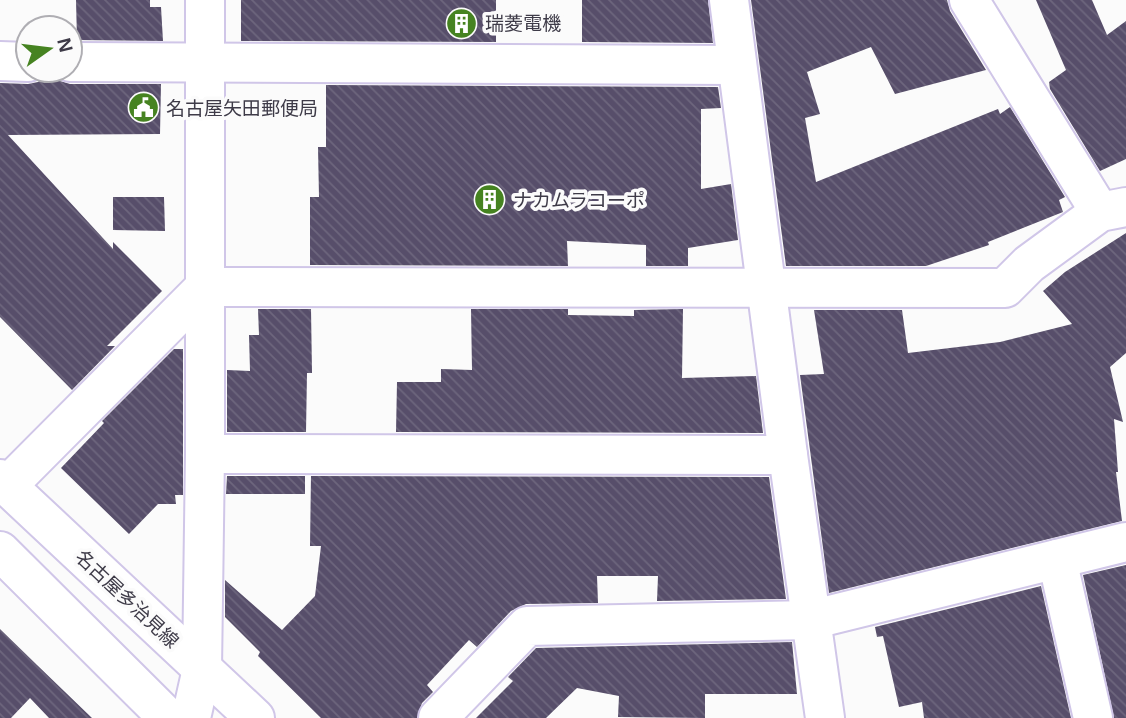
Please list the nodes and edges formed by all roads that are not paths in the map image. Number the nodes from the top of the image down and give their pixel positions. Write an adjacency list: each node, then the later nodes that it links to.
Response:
1 (205, 0): 5 (street)
2 (729, 0): 6 (street)
3 (969, 0): 7 (street)
4 (84, 62): 5 (street)
5 (205, 63): 6 (street); 8 (street)
6 (737, 65): 9 (street)
7 (1113, 209): 9 (street)
8 (205, 287): 9 (street); 10 (street); 12 (street)
9 (768, 289): 11 (street)
10 (205, 454): 11 (street); 17 (street)
11 (788, 454): 16 (street)
12 (4, 482): 17 (street, 名古屋多治見線)
13 (1126, 542): 15 (street)
14 (0, 551): 18 (street)
15 (1058, 559): 16 (street); 23 (street)
16 (810, 620): 21 (street); 22 (street)
17 (202, 669): 19 (street); 20 (street, 名古屋多治見線)
18 (168, 718)
19 (191, 718)
20 (255, 718)
21 (438, 718)
22 (825, 718)
23 (1093, 718)

